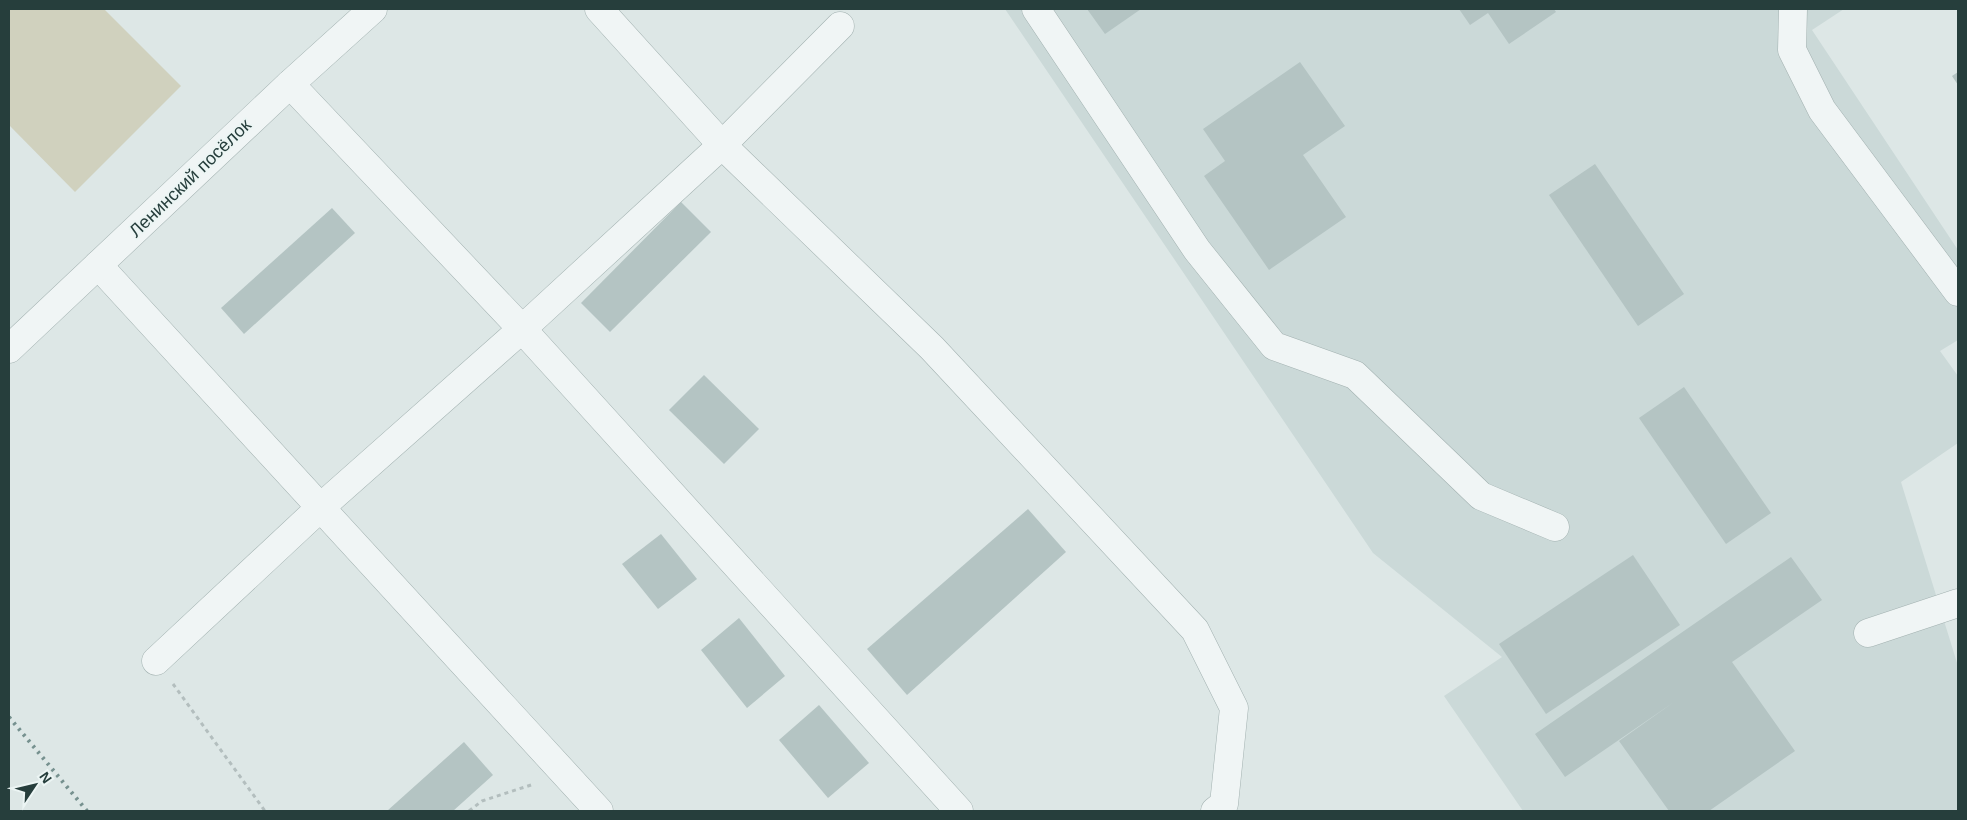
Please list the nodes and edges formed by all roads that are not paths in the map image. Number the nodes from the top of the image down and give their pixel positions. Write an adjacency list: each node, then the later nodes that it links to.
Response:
1 (373, 9): 6 (street, Ленинский посёлок)
2 (599, 9): 7 (street)
3 (1036, 9): 13 (street)
4 (1793, 9): 9 (street)
5 (840, 26): 7 (street)
6 (290, 84): 8 (street, Ленинский посёлок); 10 (street)
7 (722, 145): 10 (street); 19 (street)
8 (98, 265): 11 (street, Ленинский посёлок); 12 (street)
9 (1958, 292)
10 (522, 329): 12 (street); 18 (street)
11 (9, 349)
12 (321, 507): 16 (street); 17 (street)
13 (1555, 527)
14 (1958, 603): 15 (street)
15 (1868, 633)
16 (156, 660)
17 (599, 811)
18 (959, 811)
19 (1215, 811)

